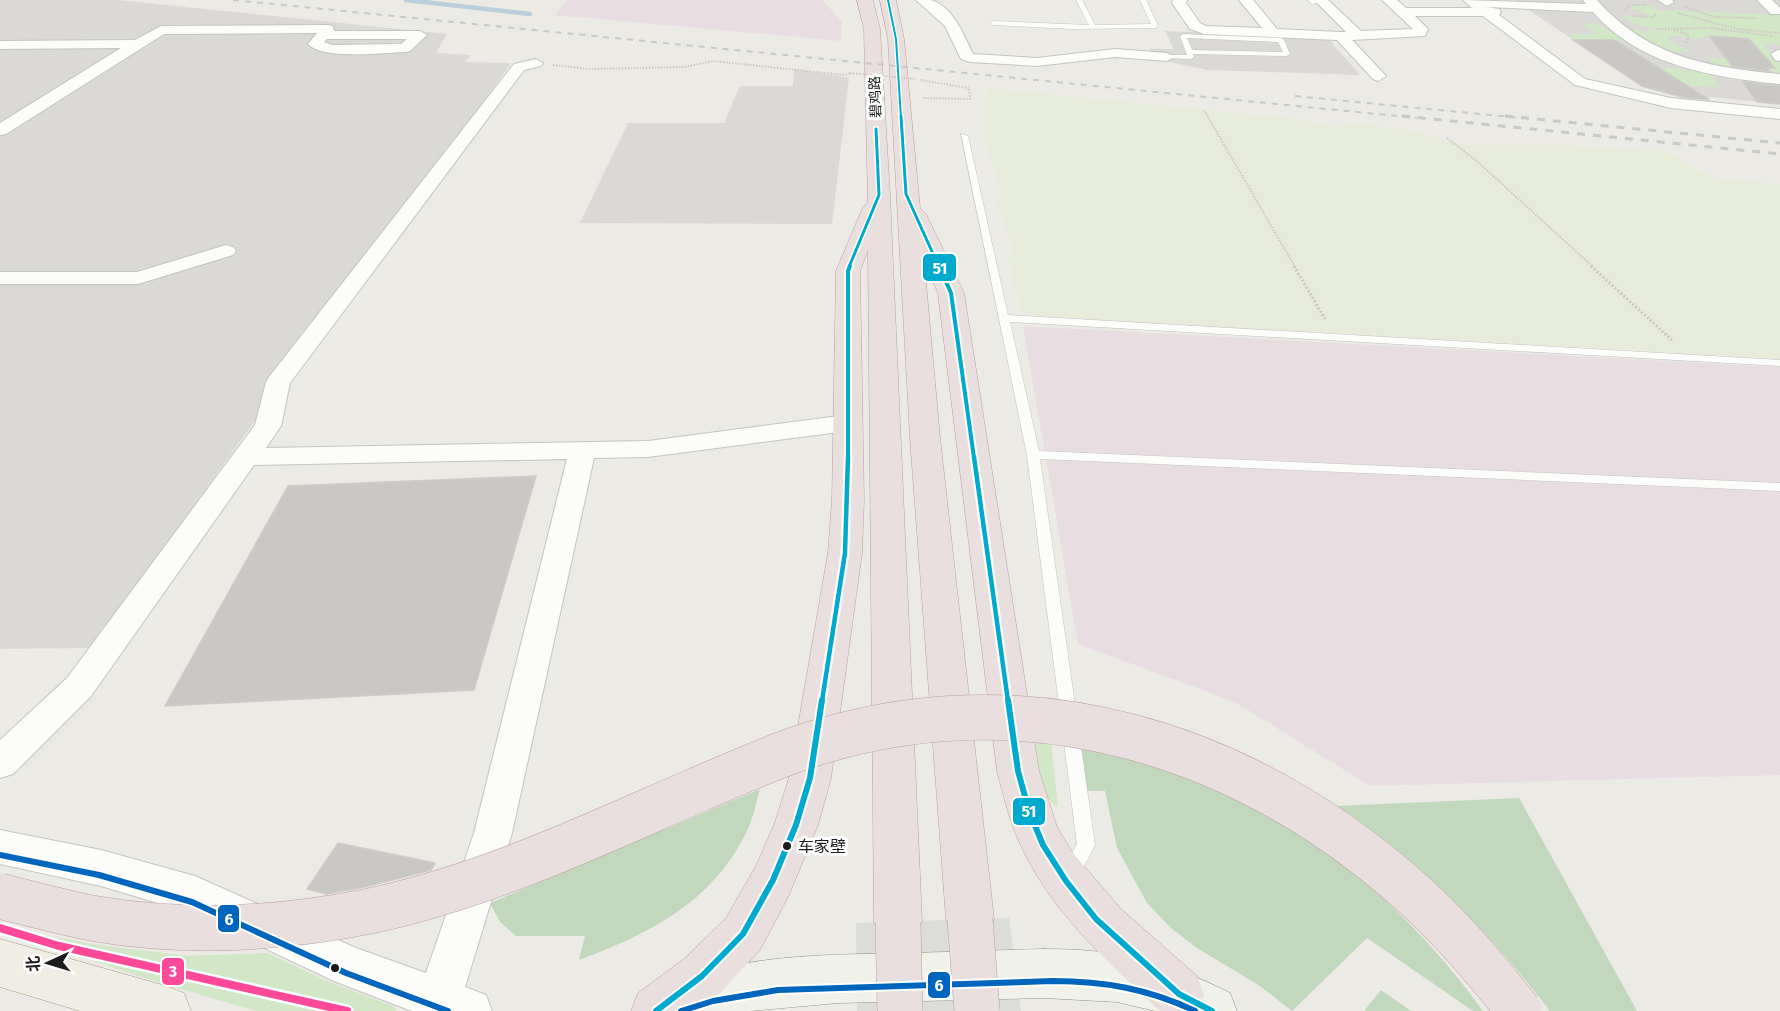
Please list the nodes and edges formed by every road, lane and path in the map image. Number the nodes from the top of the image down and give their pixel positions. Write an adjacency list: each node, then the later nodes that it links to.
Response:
1 (888, 0): 51 (highway, 碧鸡路)
2 (923, 0): 40 (street)
3 (1079, 0): 23 (lane)
4 (1143, 0): 23 (lane)
5 (1180, 0): 29 (street)
6 (1246, 0): 29 (street)
7 (1389, 0): 17 (street)
8 (1764, 0): 16 (street)
9 (1315, 1): 31 (street)
10 (1544, 2): 11 (street); 14 (street)
11 (1570, 3): 13 (street)
12 (863, 4): 51 (highway, 碧鸡路)
13 (1592, 4): 20 (street)
14 (1483, 5): 17 (street); 47 (street)
15 (1667, 7): 18 (path); 20 (path); 20 (path); 22 (path)
16 (1776, 10)
17 (1403, 12): 31 (street)
18 (1709, 15): 19 (path); 22 (path)
19 (1758, 19)
20 (1615, 20): 24 (path); 24 (path); 42 (street)
21 (993, 22): 23 (lane)
22 (1709, 22): 25 (path); 30 (path)
23 (1093, 27)
24 (1632, 27): 28 (path)
25 (1710, 28): 28 (path); 33 (path)
26 (9, 30): 27 (street)
27 (160, 30): 34 (street); 36 (street)
28 (1674, 30): 35 (path)
29 (1273, 33): 32 (street)
30 (1780, 33)
31 (1356, 34): 32 (street)
32 (1341, 36): 43 (street)
33 (1780, 37)
34 (320, 40): 34 (street); 36 (street)
35 (1678, 42)
36 (137, 44): 37 (street); 48 (street)
37 (0, 45)
38 (1189, 52): 38 (lane); 40 (lane)
39 (1697, 52): 42 (street)
40 (1167, 57)
41 (536, 63): 45 (path, bridge); 61 (street)
42 (1689, 65): 44 (street)
43 (1378, 76)
44 (1780, 79)
45 (915, 97)
46 (1204, 110): 55 (path)
47 (1780, 114)
48 (0, 129)
49 (964, 136): 54 (lane)
50 (1447, 138): 56 (path)
51 (892, 194): 58 (highway); 65 (highway); 72 (highway, bridge); 73 (highway, bridge)
52 (226, 250): 53 (street)
53 (0, 278)
54 (1003, 318): 55 (lane); 60 (lane)
55 (1336, 338): 56 (lane)
56 (1693, 359): 57 (lane)
57 (1780, 363)
58 (847, 423): 59 (street); 71 (highway)
59 (583, 449): 61 (street); 69 (street)
60 (1033, 455): 62 (lane); 65 (lane)
61 (244, 457): 63 (street)
62 (1780, 487)
63 (0, 763)
64 (0, 847): 69 (street)
65 (1066, 881): 68 (highway)
66 (0, 896): 74 (highway, bridge)
67 (0, 963): 70 (main road)
68 (1196, 1002): 71 (main road)
69 (454, 1005)
70 (166, 1011)
71 (658, 1011)
72 (900, 1011)
73 (977, 1011)
74 (1519, 1011)

